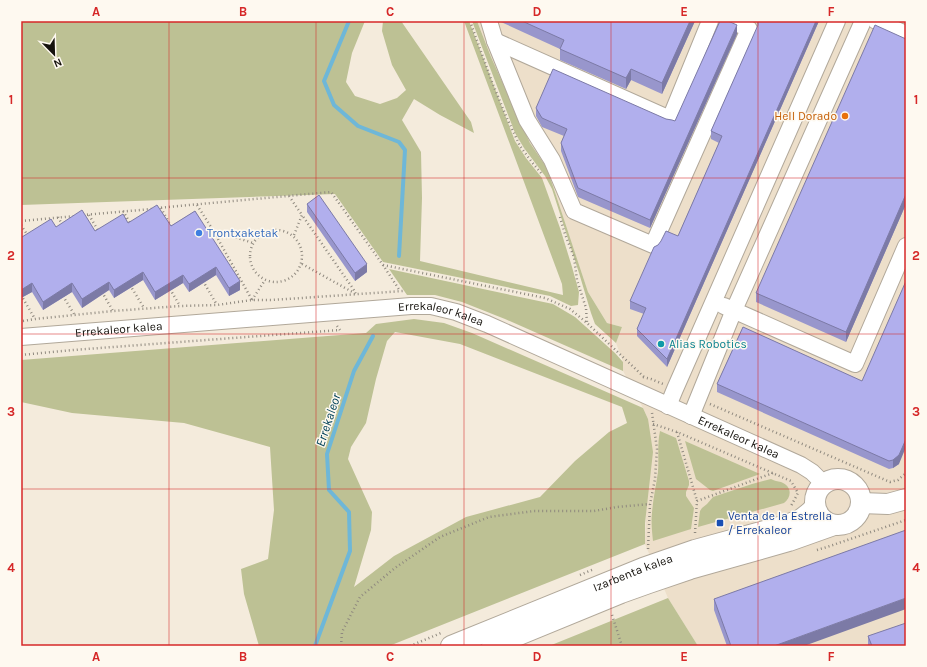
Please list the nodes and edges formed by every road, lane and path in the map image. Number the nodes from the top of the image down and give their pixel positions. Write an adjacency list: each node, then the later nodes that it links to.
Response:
1 (470, 21): 10 (path)
2 (489, 21): 9 (street)
3 (710, 21): 9 (street)
4 (732, 21): 9 (street)
5 (837, 21): 41 (street)
6 (863, 21): 45 (street)
7 (876, 21): 8 (street)
8 (906, 34)
9 (494, 41)
10 (543, 175)
11 (289, 196): 12 (path); 17 (path); 31 (path)
12 (197, 205): 13 (path); 23 (path)
13 (161, 208): 14 (path); 22 (path)
14 (123, 212): 16 (path); 21 (path)
15 (559, 212): 51 (path)
16 (88, 215): 18 (path); 25 (path)
17 (302, 215): 26 (path); 30 (path)
18 (58, 217): 19 (path); 24 (path)
19 (21, 221)
20 (21, 225): 27 (path)
21 (132, 225)
22 (173, 229)
23 (213, 230): 28 (path); 40 (path)
24 (66, 231)
25 (100, 235)
26 (294, 235): 28 (path); 30 (path)
27 (29, 239)
28 (253, 244): 33 (path)
29 (906, 246): 45 (street)
30 (302, 264): 33 (path)
31 (383, 265): 37 (path); 51 (path)
32 (201, 277): 42 (path)
33 (265, 280): 40 (path)
34 (128, 282): 44 (path)
35 (168, 286): 43 (path)
36 (102, 291): 46 (path)
37 (400, 291)
38 (62, 294): 47 (path)
39 (21, 295): 48 (path)
40 (252, 300): 42 (path)
41 (714, 302): 45 (street); 54 (street)
42 (217, 305): 43 (path)
43 (180, 306): 44 (path)
44 (144, 308): 46 (path)
45 (734, 310): 56 (street)
46 (113, 311): 47 (path)
47 (74, 314): 48 (path)
48 (35, 319): 49 (path)
49 (21, 322)
50 (342, 322): 53 (path)
51 (587, 323): 54 (path)
52 (21, 337): 55 (street, Errekaleor kalea)
53 (21, 355)
54 (675, 389): 57 (street)
55 (650, 398): 57 (street, Errekaleor kalea); 59 (path)
56 (698, 399): 58 (street); 62 (path)
57 (668, 406): 58 (street, Errekaleor kalea)
58 (691, 416): 63 (street, Errekaleor kalea)
59 (654, 424): 60 (path); 67 (path)
60 (677, 432): 61 (path); 65 (path)
61 (773, 473): 65 (path); 69 (path)
62 (906, 473)
63 (824, 484): 66 (main road); 68 (main road)
64 (906, 499): 66 (main road)
65 (697, 500): 71 (path)
66 (862, 503): 70 (main road)
67 (650, 504): 73 (path); 79 (path)
68 (815, 506): 70 (main road); 74 (main road, Izarbenta kalea)
69 (785, 507)
70 (834, 525): 81 (main road, Izarbenta kalea)
71 (688, 535)
72 (655, 546): 73 (path)
73 (648, 548): 74 (path); 74 (path)
74 (642, 559): 78 (main road, Izarbenta kalea)
75 (594, 569): 76 (path)
76 (573, 577)
77 (612, 615): 82 (path)
78 (448, 639): 80 (path)
79 (341, 646)
80 (410, 646)
81 (492, 646)
82 (622, 646)

